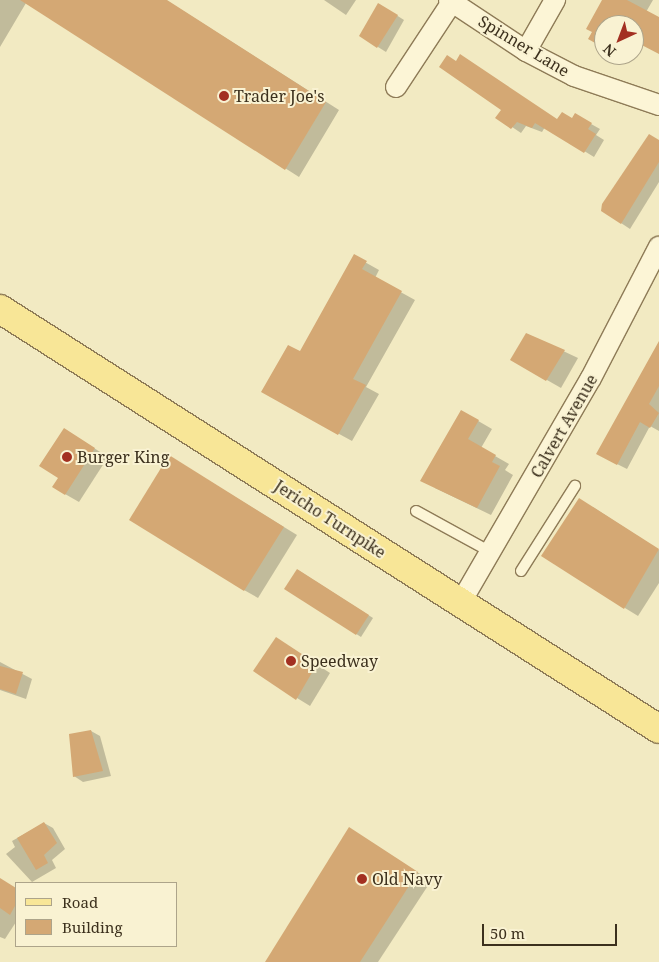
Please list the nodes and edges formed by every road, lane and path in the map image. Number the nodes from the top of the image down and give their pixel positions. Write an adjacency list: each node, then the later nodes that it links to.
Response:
1 (555, 0): 3 (street)
2 (450, 1): 3 (street, Spinner Lane); 4 (street)
3 (526, 51): 5 (street, Spinner Lane)
4 (396, 87)
5 (659, 105)
6 (659, 247): 10 (street, Calvert Avenue)
7 (0, 309): 12 (main road, Jericho Turnpike)
8 (575, 486): 11 (lane)
9 (416, 511): 10 (lane)
10 (491, 552): 12 (street, Calvert Avenue)
11 (521, 571)
12 (461, 602): 13 (main road, Jericho Turnpike)
13 (659, 729)

